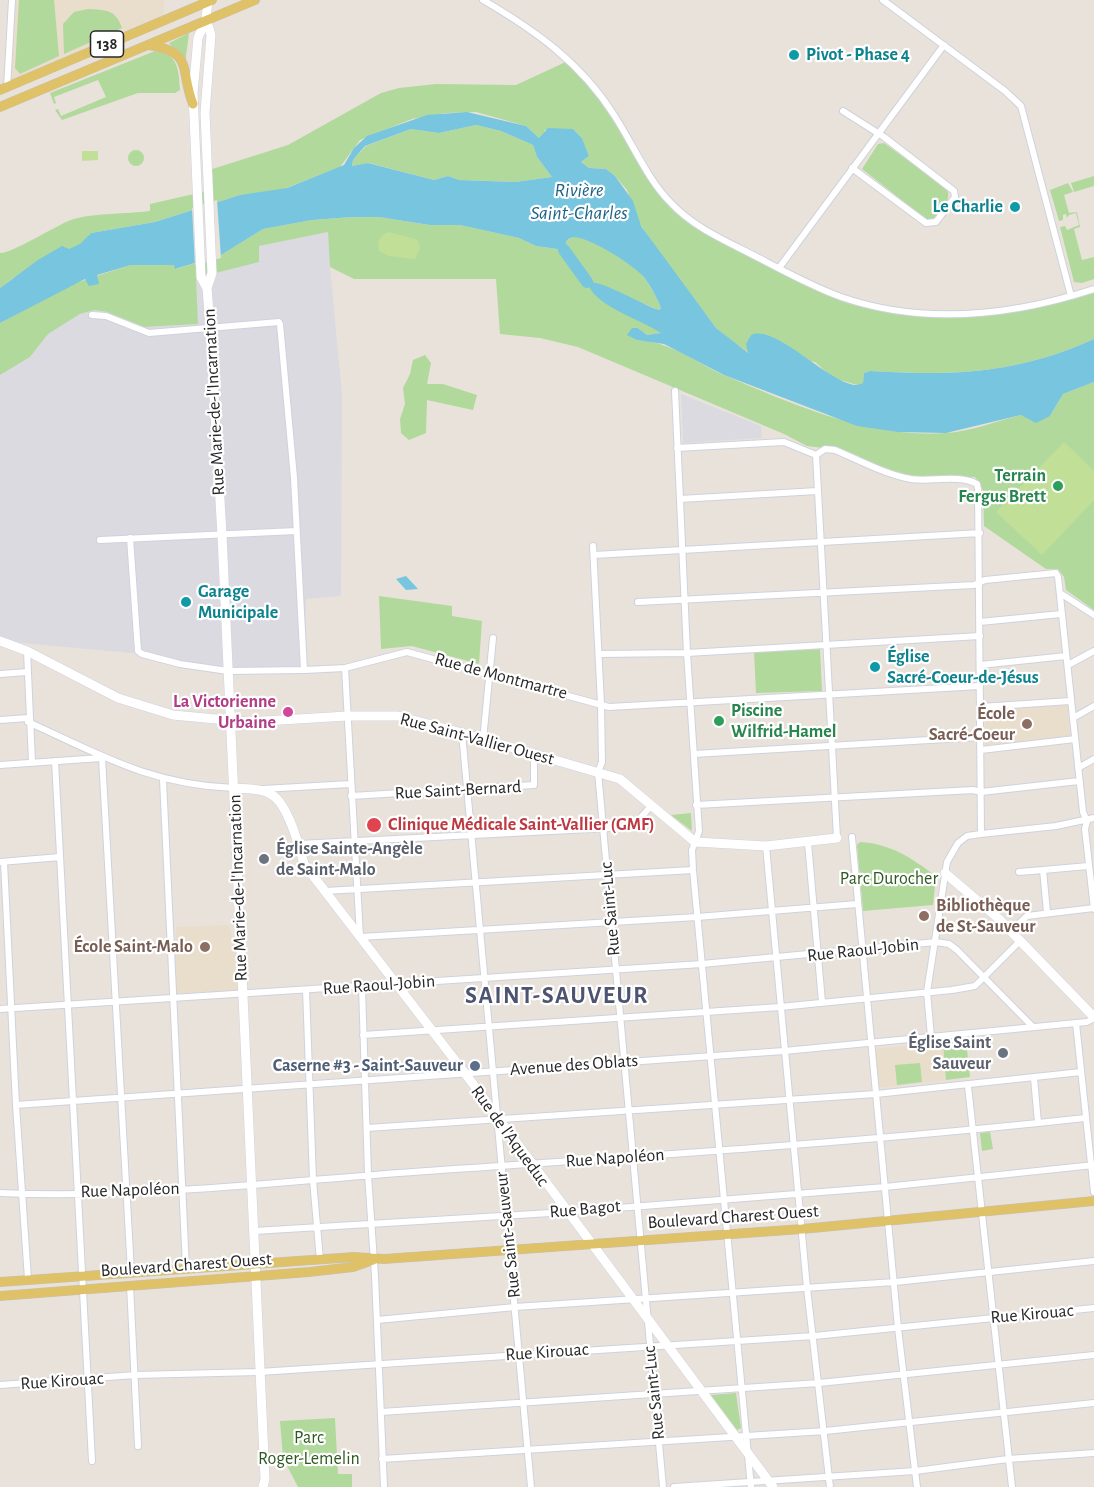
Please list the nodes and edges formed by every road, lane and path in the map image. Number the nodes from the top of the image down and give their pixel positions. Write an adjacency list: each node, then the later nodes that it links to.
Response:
1 (12, 0): 9 (street)
2 (255, 0): 6 (main road, 138)
3 (483, 0): 16 (street)
4 (883, 0): 8 (street)
5 (209, 1): 6 (street, Rue Marie-de-l'Incarnation); 9 (main road, 138)
6 (206, 19): 7 (main road, 138); 10 (street, Rue Marie-de-l'Incarnation); 15 (street, Rue Marie-de-l'Incarnation)
7 (148, 45): 10 (main road); 11 (main road, 138)
8 (944, 45): 13 (street); 19 (street)
9 (4, 89)
10 (193, 104): 15 (street, Rue Marie-de-l'Incarnation)
11 (0, 107)
12 (843, 111): 13 (street)
13 (877, 133): 14 (street); 14 (street)
14 (852, 168): 16 (street)
15 (203, 203): 17 (street, Rue Marie-de-l'Incarnation); 17 (street, Rue Marie-de-l'Incarnation)
16 (778, 268): 19 (street)
17 (207, 288): 21 (street, Rue Marie-de-l'Incarnation)
18 (1094, 289): 19 (street)
19 (1071, 296)
20 (92, 315): 21 (street)
21 (210, 326): 27 (street); 29 (street, Rue Marie-de-l'Incarnation)
22 (675, 391): 23 (street)
23 (677, 448): 24 (street); 26 (street)
24 (816, 455): 25 (street); 28 (street)
25 (818, 491): 26 (street); 32 (street)
26 (680, 499): 34 (street)
27 (296, 531): 29 (street); 57 (street)
28 (980, 533): 32 (street); 36 (street)
29 (222, 535): 30 (street); 56 (street, Rue Marie-de-l'Incarnation)
30 (130, 538): 31 (street); 56 (street, Rue de Montmartre)
31 (100, 540)
32 (821, 543): 34 (street); 38 (street)
33 (593, 546): 35 (street, Rue Saint-Luc)
34 (683, 551): 35 (street); 39 (street)
35 (594, 555): 51 (street, Rue Saint-Luc)
36 (979, 582): 37 (street); 38 (street); 43 (street)
37 (1060, 593): 41 (street); 42 (street)
38 (823, 594): 39 (street); 47 (street)
39 (684, 599): 40 (street); 50 (street)
40 (638, 602)
41 (1061, 614): 43 (street); 52 (street)
42 (1094, 615)
43 (980, 622): 44 (street)
44 (980, 636): 47 (street); 53 (street)
45 (493, 638): 60 (street)
46 (0, 641): 48 (street, Rue Saint-Vallier Ouest)
47 (825, 645): 50 (street); 62 (street)
48 (27, 651): 58 (street); 72 (street, Rue Saint-Vallier Ouest)
49 (1094, 651): 54 (street)
50 (687, 653): 51 (street); 64 (street)
51 (599, 654): 65 (street, Rue Saint-Luc)
52 (1066, 656): 53 (street); 54 (street)
53 (980, 665): 61 (street)
54 (1068, 665): 63 (street)
55 (345, 668): 57 (street, Rue de Montmartre); 60 (street, Rue de Montmartre); 68 (street)
56 (228, 670): 57 (street, Rue de Montmartre); 72 (street, Rue Marie-de-l'Incarnation)
57 (304, 670)
58 (27, 672): 59 (street); 71 (street)
59 (0, 674)
60 (489, 674): 65 (street, Rue de Montmartre); 76 (street)
61 (980, 686): 62 (street, Rue de Montmartre); 67 (street)
62 (827, 694): 64 (street, Rue de Montmartre); 77 (street)
63 (1070, 701): 67 (street); 69 (street)
64 (690, 702): 65 (street, Rue de Montmartre); 79 (street)
65 (601, 704): 87 (street, Rue Saint-Luc)
66 (1094, 706): 69 (street)
67 (980, 707): 74 (street)
68 (347, 716): 72 (street, Rue Saint-Vallier Ouest); 73 (street, Rue Saint-Vallier Ouest); 90 (street)
69 (1073, 718): 75 (street)
70 (0, 720): 71 (street)
71 (28, 720): 81 (street); 84 (street)
72 (230, 720): 91 (street, Rue Marie-de-l'Incarnation)
73 (462, 733): 76 (street, Rue Saint-Vallier Ouest); 92 (street, Rue Saint-Sauveur)
74 (980, 737): 77 (street); 78 (street)
75 (1075, 739): 78 (street); 86 (street)
76 (483, 740): 80 (street, Rue Saint-Vallier Ouest)
77 (832, 746): 79 (street); 96 (street)
78 (981, 750): 94 (street)
79 (694, 754): 98 (street)
80 (534, 755): 87 (street, Rue Saint-Vallier Ouest); 92 (street, Rue Saint-Bernard)
81 (102, 758): 83 (street); 88 (street); 148 (street)
82 (1094, 759): 86 (street)
83 (55, 761): 84 (street); 111 (street)
84 (32, 762): 85 (street)
85 (0, 765)
86 (1078, 768): 89 (street)
87 (598, 772): 97 (street, Rue Saint-Vallier Ouest); 101 (street, Rue Saint-Luc)
88 (163, 780): 91 (street); 146 (street)
89 (1079, 781): 94 (street); 99 (street)
90 (350, 784): 93 (street); 95 (street)
91 (234, 788): 93 (street); 145 (street, Rue Marie-de-l'Incarnation)
92 (467, 789): 95 (street, Rue Saint-Bernard); 103 (street, Rue Saint-Sauveur)
93 (254, 790): 109 (street, Rue de l'Aqueduc)
94 (981, 792): 96 (street); 102 (street)
95 (351, 796): 106 (street)
96 (835, 797): 98 (street); 105 (street)
97 (652, 805): 101 (street); 107 (street, Rue Saint-Vallier Ouest)
98 (696, 805): 107 (street)
99 (1091, 819): 100 (street); 102 (street); 113 (street)
100 (1094, 825)
101 (603, 829): 103 (street); 118 (street, Rue Saint-Luc)
102 (981, 834): 117 (street)
103 (471, 836): 106 (street); 119 (street, Rue Saint-Sauveur)
104 (852, 837): 122 (street)
105 (837, 838): 108 (street)
106 (353, 842): 109 (street); 120 (street)
107 (694, 842): 110 (street); 114 (street)
108 (808, 843): 110 (street); 123 (street)
109 (299, 844): 121 (street, Rue de l'Aqueduc)
110 (766, 846): 125 (street)
111 (60, 856): 112 (street); 150 (street)
112 (2, 862): 152 (street)
113 (1088, 866): 115 (street); 124 (street)
114 (693, 870): 118 (street); 127 (street)
115 (1043, 870): 116 (street); 126 (street)
116 (1019, 872)
117 (945, 873): 130 (street); 133 (street)
118 (608, 874): 119 (street); 128 (street, Rue Saint-Luc)
119 (476, 883): 120 (street); 129 (street, Rue Saint-Sauveur)
120 (356, 889): 121 (street); 131 (street)
121 (325, 891): 131 (street, Rue de l'Aqueduc)
122 (857, 904): 123 (street); 134 (street)
123 (814, 908): 125 (street); 135 (street)
124 (1094, 908): 126 (street)
125 (771, 912): 127 (street); 136 (street)
126 (1047, 912): 130 (street)
127 (697, 917): 128 (street); 137 (street)
128 (612, 922): 129 (street); 138 (street, Rue Saint-Luc)
129 (480, 930): 131 (street); 139 (street, Rue Saint-Sauveur)
130 (1011, 931): 132 (street)
131 (360, 937): 141 (street, Rue de l'Aqueduc)
132 (1020, 941): 140 (street); 156 (street)
133 (936, 942): 134 (street, Rue Raoul-Jobin); 140 (street); 144 (street)
134 (861, 950): 135 (street, Rue Raoul-Jobin); 147 (street)
135 (818, 955): 136 (street, Rue Raoul-Jobin); 149 (street)
136 (776, 958): 137 (street, Rue Raoul-Jobin); 151 (street)
137 (702, 964): 138 (street, Rue Raoul-Jobin); 154 (street)
138 (615, 969): 139 (street, Rue Raoul-Jobin); 155 (street, Rue Saint-Luc)
139 (484, 977): 141 (street, Rue Raoul-Jobin); 158 (street, Rue Saint-Sauveur)
140 (984, 977): 144 (street); 159 (street)
141 (398, 985): 142 (street, Rue Raoul-Jobin); 160 (street, Rue de l'Aqueduc)
142 (362, 987): 143 (street, Rue Raoul-Jobin); 161 (street)
143 (306, 990): 145 (street, Rue Raoul-Jobin); 172 (street)
144 (927, 992): 147 (street); 162 (street)
145 (242, 993): 146 (street, Rue Raoul-Jobin); 174 (street, Rue Marie-de-l'Incarnation)
146 (174, 998): 148 (street, Rue Raoul-Jobin); 175 (street)
147 (866, 998): 149 (street); 163 (street)
148 (115, 1000): 150 (street, Rue Raoul-Jobin); 177 (street)
149 (822, 1002): 151 (street)
150 (68, 1004): 152 (street, Rue Raoul-Jobin); 179 (street)
151 (780, 1007): 154 (street); 164 (street)
152 (12, 1008): 153 (street, Rue Raoul-Jobin); 181 (street)
153 (0, 1009)
154 (707, 1011): 155 (street); 165 (street)
155 (620, 1017): 158 (street); 166 (street, Rue Saint-Luc)
156 (1094, 1017): 157 (street, Avenue des Oblats)
157 (1076, 1023): 159 (street, Avenue des Oblats); 169 (street)
158 (488, 1026): 160 (street); 167 (street, Rue Saint-Sauveur)
159 (1032, 1026): 162 (street, Avenue des Oblats)
160 (432, 1030): 161 (street); 168 (street, Rue de l'Aqueduc)
161 (363, 1035): 171 (street)
162 (931, 1037): 163 (street, Avenue des Oblats)
163 (870, 1044): 164 (street, Avenue des Oblats); 176 (street)
164 (784, 1051): 165 (street, Avenue des Oblats); 178 (street)
165 (712, 1056): 166 (street, Avenue des Oblats); 180 (street)
166 (624, 1062): 167 (street, Avenue des Oblats); 182 (street, Rue Saint-Luc)
167 (492, 1070): 168 (street, Avenue des Oblats); 184 (street, Rue Saint-Sauveur)
168 (464, 1072): 171 (street, Avenue des Oblats); 184 (street, Rue de l'Aqueduc)
169 (1081, 1072): 170 (street); 183 (street)
170 (1034, 1078): 173 (street); 185 (street)
171 (365, 1080): 172 (street, Avenue des Oblats); 186 (street)
172 (311, 1084): 174 (street, Avenue des Oblats); 197 (street)
173 (968, 1086): 176 (street); 187 (street)
174 (249, 1088): 175 (street, Avenue des Oblats); 198 (street, Rue Marie-de-l'Incarnation)
175 (178, 1092): 177 (street, Avenue des Oblats); 200 (street)
176 (876, 1094): 178 (street); 188 (street)
177 (120, 1099): 179 (street, Avenue des Oblats); 201 (street)
178 (789, 1100): 180 (street); 189 (street)
179 (73, 1103): 181 (street, Avenue des Oblats); 204 (street)
180 (716, 1103): 182 (street); 190 (street)
181 (16, 1105): 206 (street)
182 (629, 1109): 184 (street); 191 (street, Rue Saint-Luc)
183 (1085, 1118): 185 (street, Rue Napoléon); 193 (street)
184 (497, 1119): 186 (street); 192 (street, Rue de l'Aqueduc); 194 (street, Rue Saint-Sauveur)
185 (1038, 1123): 187 (street, Rue Napoléon)
186 (367, 1128): 195 (street)
187 (973, 1129): 188 (street, Rue Napoléon); 196 (street)
188 (880, 1139): 189 (street, Rue Napoléon); 199 (street)
189 (794, 1146): 190 (street, Rue Napoléon); 205 (street)
190 (721, 1150): 191 (street, Rue Napoléon); 207 (street)
191 (633, 1157): 192 (street, Rue Napoléon); 209 (street, Rue Saint-Luc)
192 (530, 1164): 194 (street, Rue Napoléon); 210 (street, Rue de l'Aqueduc)
193 (1092, 1165): 196 (street, Rue Bagot); 202 (street)
194 (501, 1166): 195 (street, Rue Napoléon); 212 (street, Rue Saint-Sauveur)
195 (368, 1175): 197 (street, Rue Napoléon); 214 (street)
196 (979, 1176): 199 (street, Rue Bagot); 211 (street)
197 (313, 1179): 198 (street, Rue Napoléon); 215 (street)
198 (253, 1184): 200 (street, Rue Napoléon); 217 (street, Rue Marie-de-l'Incarnation)
199 (885, 1187): 205 (street, Rue Bagot); 213 (street)
200 (183, 1188): 201 (street, Rue Napoléon); 226 (street)
201 (125, 1191): 204 (street, Rue Napoléon); 228 (street)
202 (1094, 1192)
203 (0, 1193): 206 (street, Rue Napoléon)
204 (78, 1193): 206 (street, Rue Napoléon); 229 (street)
205 (798, 1193): 207 (street, Rue Bagot); 216 (street)
206 (23, 1194): 231 (street)
207 (725, 1199): 209 (street, Rue Bagot); 218 (street)
208 (1094, 1202): 211 (main road, Boulevard Charest Ouest)
209 (637, 1204): 210 (street, Rue Bagot); 219 (street, Rue Saint-Luc)
210 (567, 1212): 212 (street, Rue Bagot); 220 (street, Rue de l'Aqueduc)
211 (982, 1213): 213 (main road, Boulevard Charest Ouest); 227 (street)
212 (507, 1216): 214 (street, Rue Bagot); 221 (street, Rue Saint-Sauveur)
213 (888, 1222): 216 (main road, Boulevard Charest Ouest); 233 (street)
214 (371, 1225): 215 (street, Rue Bagot); 222 (street)
215 (318, 1228): 217 (street, Rue Bagot); 223 (street)
216 (802, 1229): 218 (main road, Boulevard Charest Ouest); 235 (street)
217 (254, 1231): 225 (street, Rue Marie-de-l'Incarnation)
218 (728, 1234): 219 (main road, Boulevard Charest Ouest); 237 (street)
219 (640, 1240): 220 (main road, Boulevard Charest Ouest); 239 (street, Rue Saint-Luc)
220 (591, 1243): 221 (main road, Boulevard Charest Ouest); 240 (street, Rue de l'Aqueduc)
221 (509, 1249): 222 (main road, Boulevard Charest Ouest); 241 (street, Rue Saint-Sauveur)
222 (374, 1259): 223 (main road, Boulevard Charest Ouest); 230 (main road, Boulevard Charest Ouest); 244 (street)
223 (320, 1260): 225 (main road, Boulevard Charest Ouest)
224 (1094, 1261): 227 (street)
225 (255, 1265): 226 (main road, Boulevard Charest Ouest); 230 (street, Rue Marie-de-l'Incarnation)
226 (186, 1268): 228 (main road, Boulevard Charest Ouest)
227 (989, 1270): 233 (street); 243 (street)
228 (131, 1272): 229 (main road, Boulevard Charest Ouest)
229 (83, 1275): 231 (main road, Boulevard Charest Ouest); 236 (street)
230 (256, 1276): 234 (main road, Boulevard Charest Ouest); 255 (street, Rue Marie-de-l'Incarnation)
231 (28, 1279): 232 (main road, Boulevard Charest Ouest)
232 (0, 1281)
233 (895, 1282): 235 (street); 246 (street)
234 (130, 1285): 236 (main road, Boulevard Charest Ouest); 256 (street)
235 (807, 1288): 237 (street); 247 (street)
236 (84, 1289): 238 (main road, Boulevard Charest Ouest); 258 (street)
237 (733, 1292): 239 (street); 248 (street)
238 (0, 1296)
239 (646, 1299): 240 (street); 245 (street, Rue Saint-Luc)
240 (633, 1300): 241 (street); 245 (street, Rue de l'Aqueduc)
241 (515, 1307): 244 (street); 251 (street, Rue Saint-Sauveur)
242 (1094, 1308): 243 (street, Rue Kirouac)
243 (994, 1316): 246 (street, Rue Kirouac); 253 (street)
244 (377, 1320): 254 (street)
245 (649, 1322): 249 (street, Rue de l'Aqueduc); 250 (street, Rue Saint-Luc)
246 (898, 1329): 247 (street, Rue Kirouac); 257 (street)
247 (814, 1335): 248 (street, Rue Kirouac); 259 (street)
248 (738, 1340): 249 (street, Rue Kirouac); 261 (street)
249 (665, 1345): 250 (street, Rue Kirouac); 262 (street, Rue de l'Aqueduc)
250 (650, 1346): 251 (street, Rue Kirouac); 263 (street, Rue Saint-Luc)
251 (518, 1354): 254 (street, Rue Kirouac); 264 (street, Rue Saint-Sauveur)
252 (1094, 1355): 253 (street)
253 (998, 1363): 257 (street); 267 (street)
254 (379, 1364): 255 (street, Rue Kirouac); 266 (street)
255 (259, 1372): 256 (street, Rue Kirouac); 284 (street, Rue Marie-de-l'Incarnation)
256 (135, 1375): 258 (street, Rue Kirouac); 273 (street)
257 (904, 1376): 259 (street); 268 (street)
258 (87, 1379): 260 (street, Rue Kirouac); 279 (street)
259 (819, 1383): 261 (street); 269 (street)
260 (0, 1385)
261 (742, 1388): 262 (street); 270 (street)
262 (701, 1390): 263 (street); 271 (street, Rue de l'Aqueduc)
263 (654, 1393): 264 (street); 272 (street, Rue Saint-Luc)
264 (523, 1402): 266 (street); 274 (street, Rue Saint-Sauveur)
265 (1094, 1403): 267 (street)
266 (381, 1412): 277 (street)
267 (1004, 1412): 268 (street); 278 (street)
268 (910, 1422): 269 (street); 280 (street)
269 (825, 1431): 270 (street); 281 (street)
270 (747, 1435): 271 (street); 276 (street)
271 (734, 1436): 272 (street); 276 (street, Rue de l'Aqueduc)
272 (659, 1440): 274 (street); 287 (street, Rue Saint-Luc)
273 (138, 1446)
274 (527, 1449): 277 (street); 286 (street, Rue Saint-Sauveur)
275 (1094, 1453): 278 (street)
276 (750, 1457): 282 (street); 283 (street, Rue de l'Aqueduc)
277 (382, 1459): 285 (street)
278 (1008, 1459): 280 (street); 291 (street)
279 (92, 1461)
280 (915, 1471): 281 (street); 290 (street)
281 (829, 1478): 283 (street); 289 (street)
282 (751, 1484): 283 (street); 288 (street)
283 (770, 1484)
284 (263, 1487)
285 (384, 1487)
286 (531, 1487)
287 (663, 1487)
288 (674, 1487)
289 (830, 1487)
290 (917, 1487)
291 (1012, 1487)

